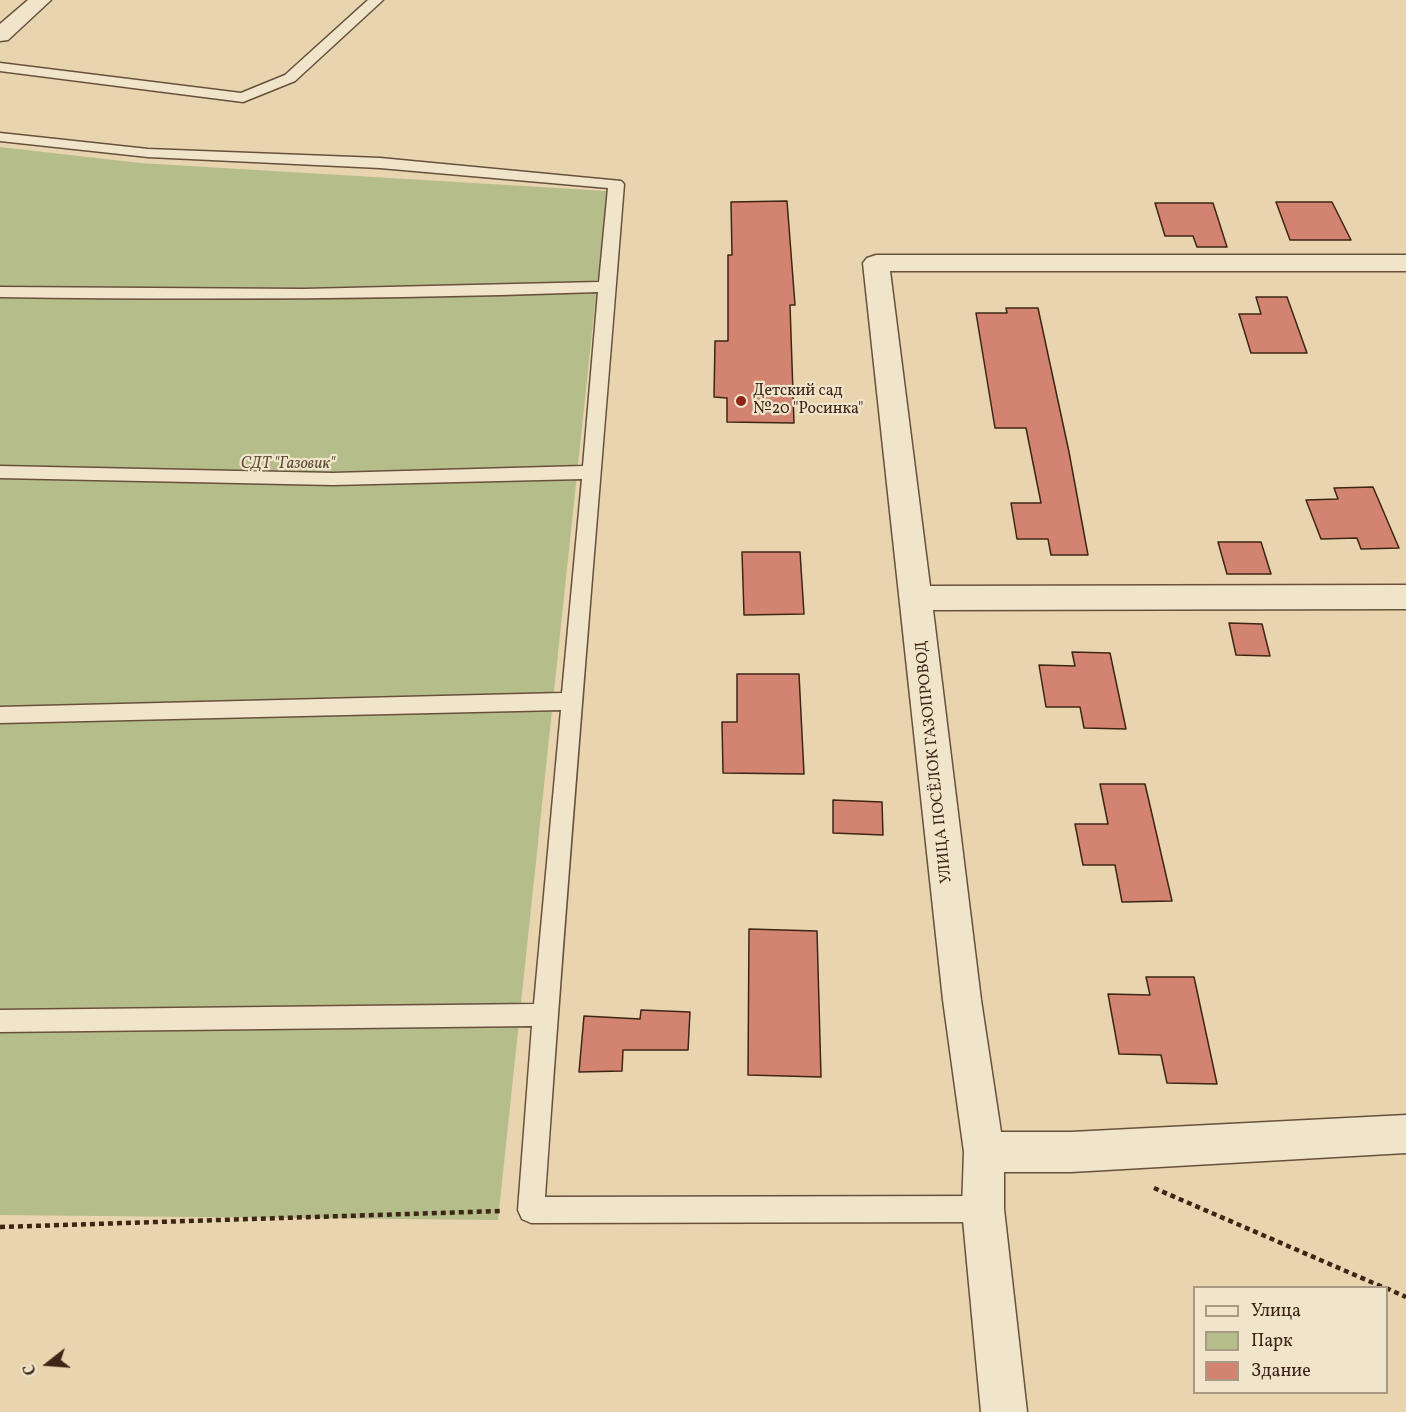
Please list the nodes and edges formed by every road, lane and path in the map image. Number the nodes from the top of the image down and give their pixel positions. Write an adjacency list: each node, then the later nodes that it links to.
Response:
1 (41, 0): 3 (street)
2 (376, 0): 4 (lane)
3 (0, 36)
4 (0, 67)
5 (0, 137): 7 (lane)
6 (1406, 263): 12 (street, УЛИЦА ПОСЁЛОК ГАЗОПРОВОД)
7 (607, 287): 8 (lane); 10 (lane)
8 (0, 292)
9 (0, 472): 10 (lane)
10 (593, 472): 13 (lane)
11 (1406, 597): 12 (street)
12 (916, 598): 18 (street, УЛИЦА ПОСЁЛОК ГАЗОПРОВОД)
13 (573, 701): 14 (lane); 15 (lane)
14 (0, 715)
15 (545, 1015): 16 (lane); 21 (lane)
16 (0, 1021)
17 (1406, 1134): 18 (street)
18 (984, 1152): 20 (street, УЛИЦА ПОСЁЛОК ГАЗОПРОВОД)
19 (1147, 1185): 23 (path)
20 (982, 1209): 21 (lane); 26 (street, УЛИЦА ПОСЁЛОК ГАЗОПРОВОД)
21 (531, 1210): 22 (path)
22 (0, 1227)
23 (1381, 1286)
24 (1388, 1289): 25 (path)
25 (1406, 1296)
26 (1004, 1412)

